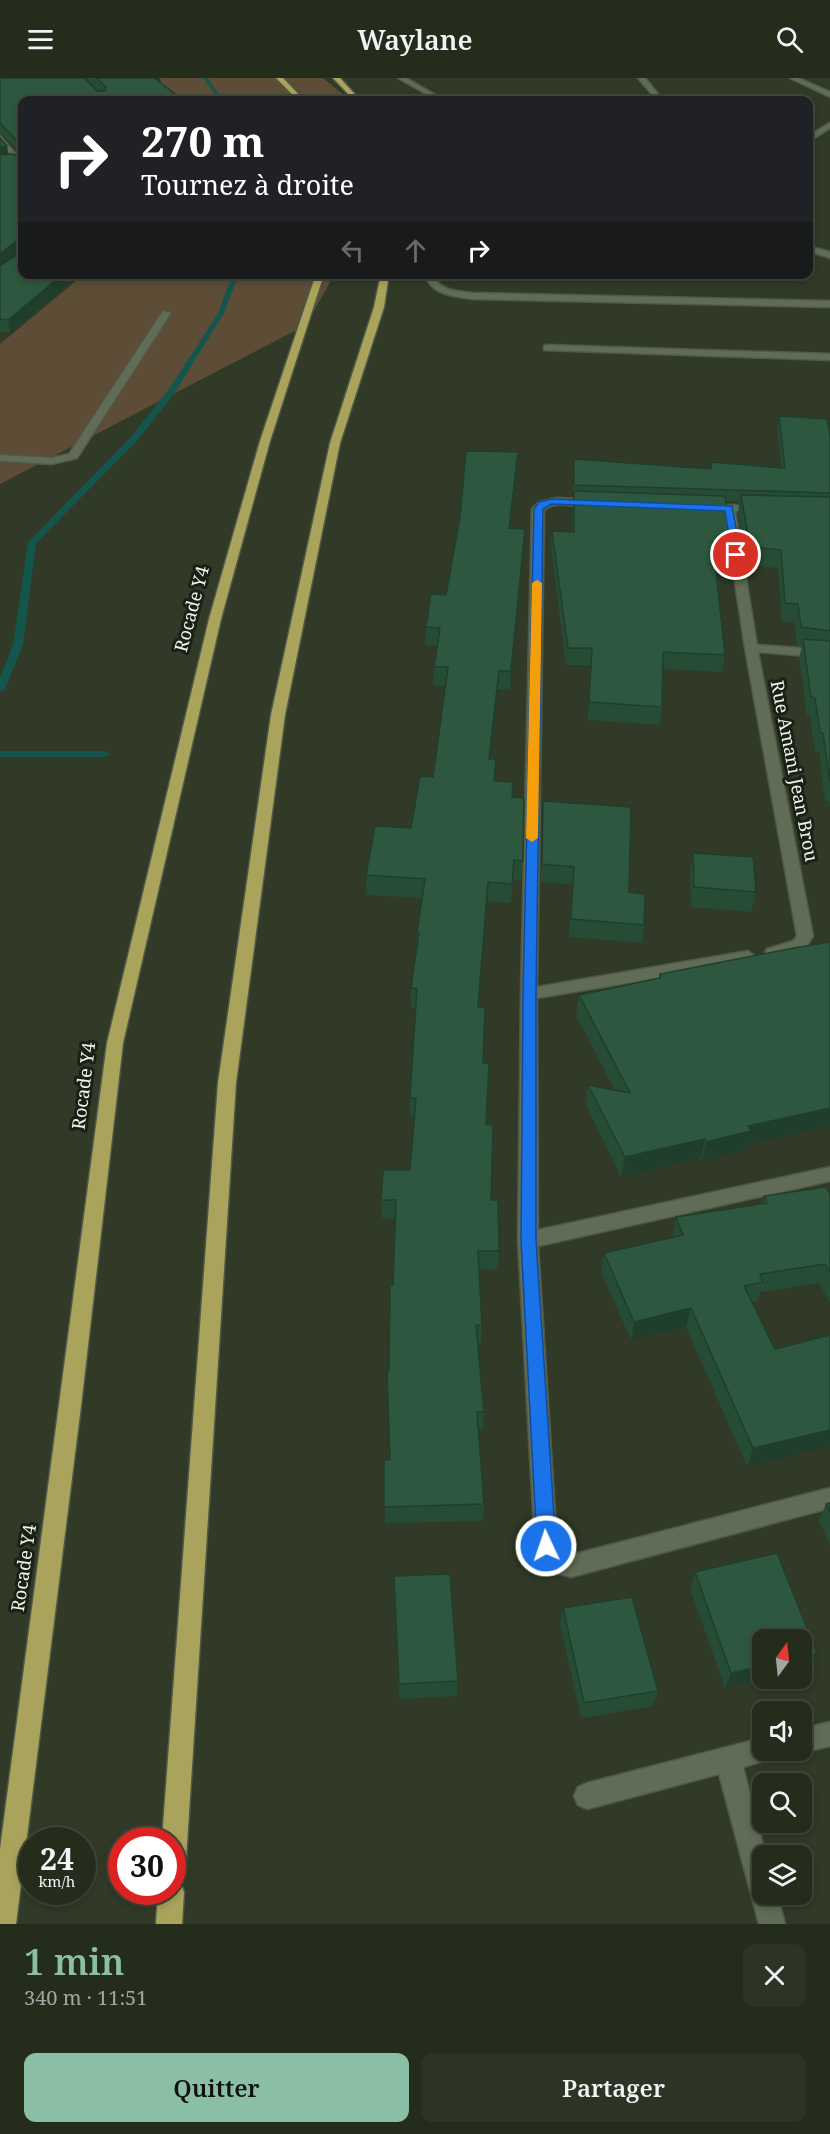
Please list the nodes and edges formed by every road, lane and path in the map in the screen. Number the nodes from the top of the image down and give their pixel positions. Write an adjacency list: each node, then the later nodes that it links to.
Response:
1 (279, 78): 7 (highway)
2 (336, 78): 8 (highway)
3 (401, 78): 9 (street)
4 (641, 78): 10 (street)
5 (793, 78): 6 (street)
6 (830, 95)
7 (297, 96)
8 (353, 96)
9 (435, 96)
10 (657, 96)
11 (828, 128): 12 (street)
12 (813, 137)
13 (0, 138): 14 (street)
14 (18, 159)
15 (10, 162): 16 (street)
16 (18, 162)
17 (813, 250): 18 (street)
18 (830, 255)
19 (318, 279): 46 (highway, Rocade Y4)
20 (384, 279): 42 (highway)
21 (431, 279): 22 (street)
22 (830, 304)
23 (166, 313): 26 (street)
24 (547, 348): 25 (street)
25 (830, 357)
26 (0, 458)
27 (611, 504): 33 (street)
28 (694, 507): 29 (street)
29 (729, 508): 30 (street); 31 (street, Rue Amani Jean Brou)
30 (774, 509)
31 (751, 648): 32 (street); 33 (street, Rue Amani Jean Brou)
32 (830, 654)
33 (530, 994): 35 (street)
34 (830, 1174): 35 (street)
35 (528, 1240): 36 (street)
36 (830, 1498)
37 (830, 1734): 38 (street)
38 (812, 1738)
39 (752, 1753): 40 (street)
40 (728, 1759): 41 (street); 43 (street)
41 (587, 1796)
42 (175, 1827)
43 (752, 1849)
44 (170, 1905): 47 (highway)
45 (767, 1905): 48 (street)
46 (3, 1924)
47 (169, 1924)
48 (772, 1924)

